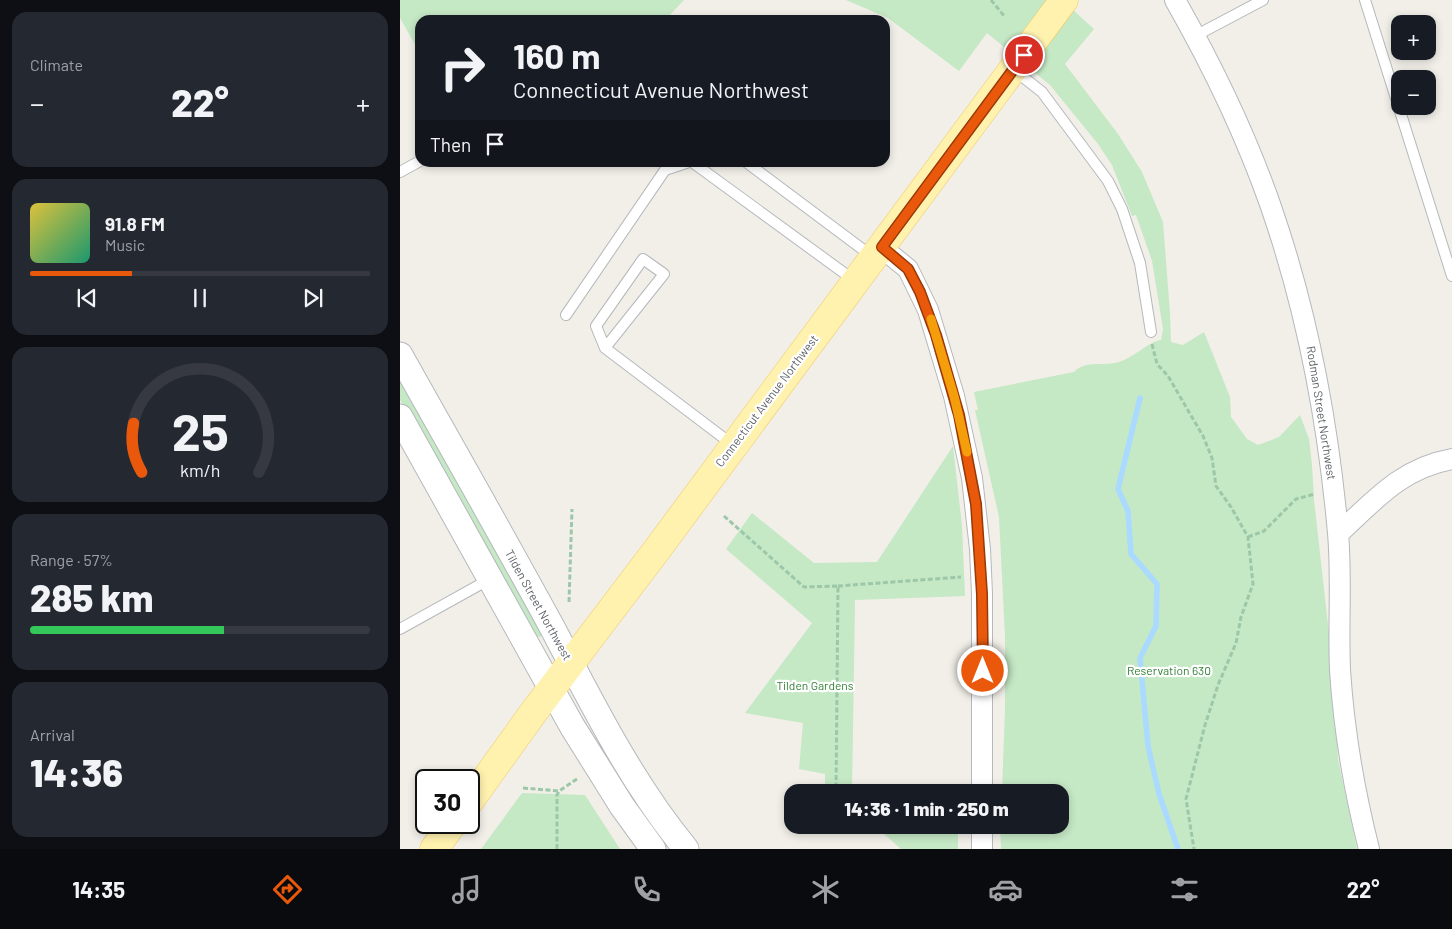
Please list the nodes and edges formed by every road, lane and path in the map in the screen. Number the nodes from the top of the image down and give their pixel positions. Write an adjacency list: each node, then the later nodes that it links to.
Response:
1 (991, 0): 6 (path)
2 (1064, 0): 8 (main road, Connecticut Avenue Northwest)
3 (1175, 0): 7 (street, Rodman Street Northwest)
4 (1263, 0): 7 (lane)
5 (1365, 0): 15 (lane)
6 (1005, 17)
7 (1196, 36): 24 (street, Rodman Street Northwest)
8 (1013, 69): 14 (main road, Connecticut Avenue Northwest); 18 (lane)
9 (415, 164): 13 (lane)
10 (675, 167): 17 (lane)
11 (697, 167): 16 (lane)
12 (753, 167): 14 (lane)
13 (400, 172)
14 (878, 252): 16 (main road, Connecticut Avenue Northwest); 38 (street)
15 (1452, 276)
16 (856, 282): 22 (main road, Connecticut Avenue Northwest)
17 (566, 315)
18 (1152, 332): 28 (path)
19 (605, 348): 19 (lane); 22 (lane)
20 (400, 354): 34 (street, Tilden Street Northwest)
21 (400, 417): 30 (street)
22 (734, 445): 34 (main road, Connecticut Avenue Northwest)
23 (1452, 459): 27 (street)
24 (1333, 489): 27 (street, Rodman Street Northwest); 28 (path)
25 (572, 509): 32 (path)
26 (724, 516): 31 (path)
27 (1338, 534): 50 (street, Rodman Street Northwest)
28 (1248, 537): 49 (path)
29 (961, 577): 31 (path)
30 (490, 579): 33 (lane); 35 (street)
31 (838, 586): 37 (path)
32 (569, 602)
33 (400, 629)
34 (571, 663): 35 (main road, Connecticut Avenue Northwest); 47 (street, Tilden Street Northwest)
35 (551, 689): 39 (main road, Connecticut Avenue Northwest); 46 (street)
36 (577, 779): 41 (path)
37 (836, 784)
38 (982, 784)
39 (480, 787)
40 (523, 788): 41 (path)
41 (558, 791): 45 (path)
42 (445, 834): 44 (main road)
43 (982, 834): 48 (street)
44 (434, 849)
45 (557, 849)
46 (653, 849)
47 (686, 849)
48 (982, 849)
49 (1194, 849)
50 (1369, 849)

